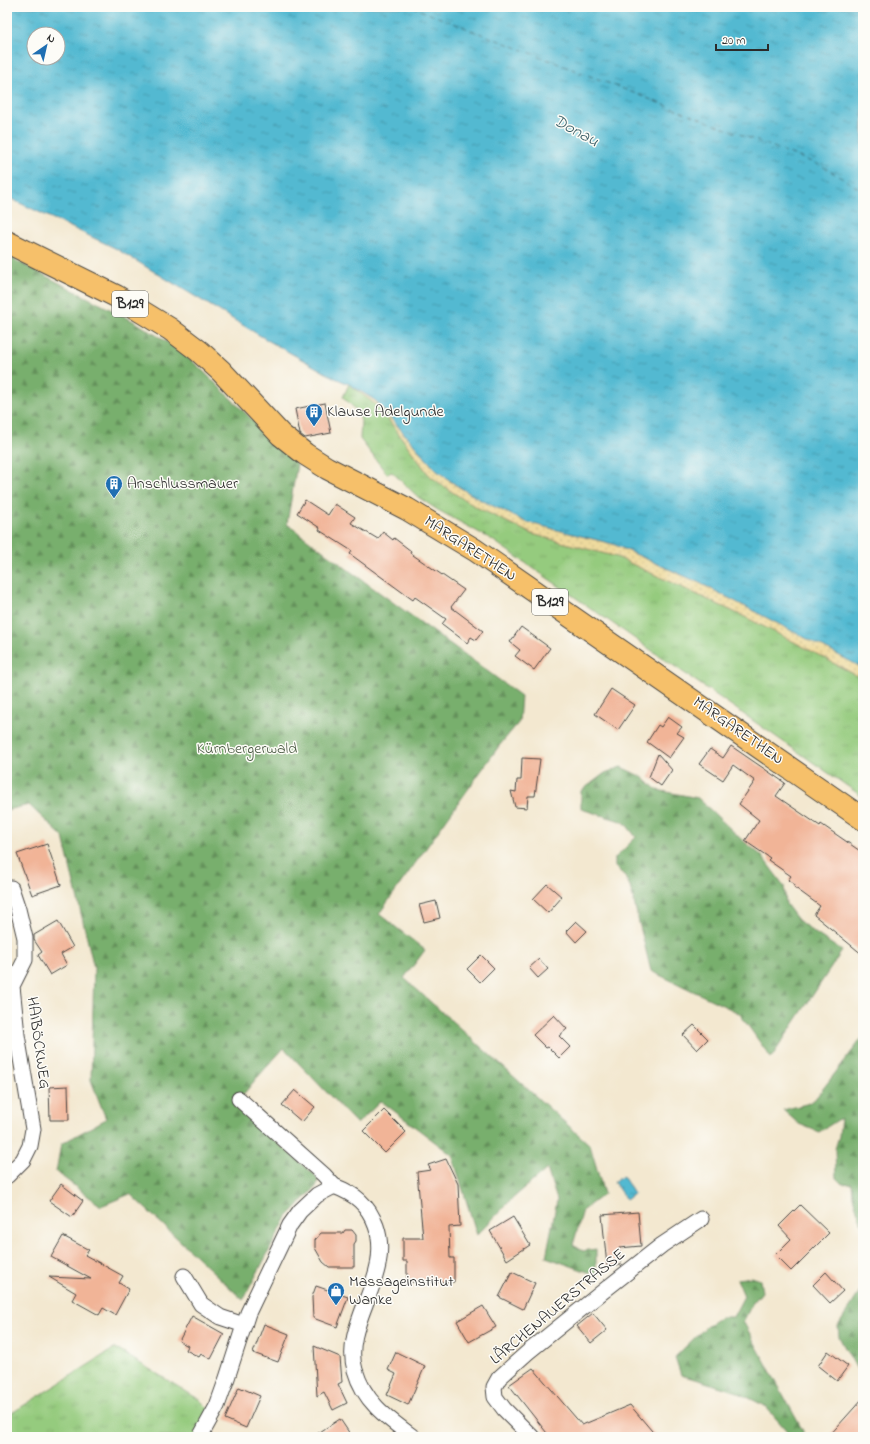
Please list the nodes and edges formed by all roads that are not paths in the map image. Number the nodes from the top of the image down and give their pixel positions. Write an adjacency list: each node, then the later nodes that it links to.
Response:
1 (7, 242): 2 (main road, MARGARETHEN / B129)
2 (863, 818)
3 (11, 888): 5 (street, HAIBÖCKWEG)
4 (239, 1099): 6 (street)
5 (7, 1176)
6 (334, 1186): 9 (street); 11 (street)
7 (701, 1219): 12 (street, LÄRCHENAUERSTRASSE)
8 (184, 1276): 9 (street)
9 (244, 1325): 10 (street)
10 (200, 1437)
11 (413, 1437)
12 (532, 1437)

